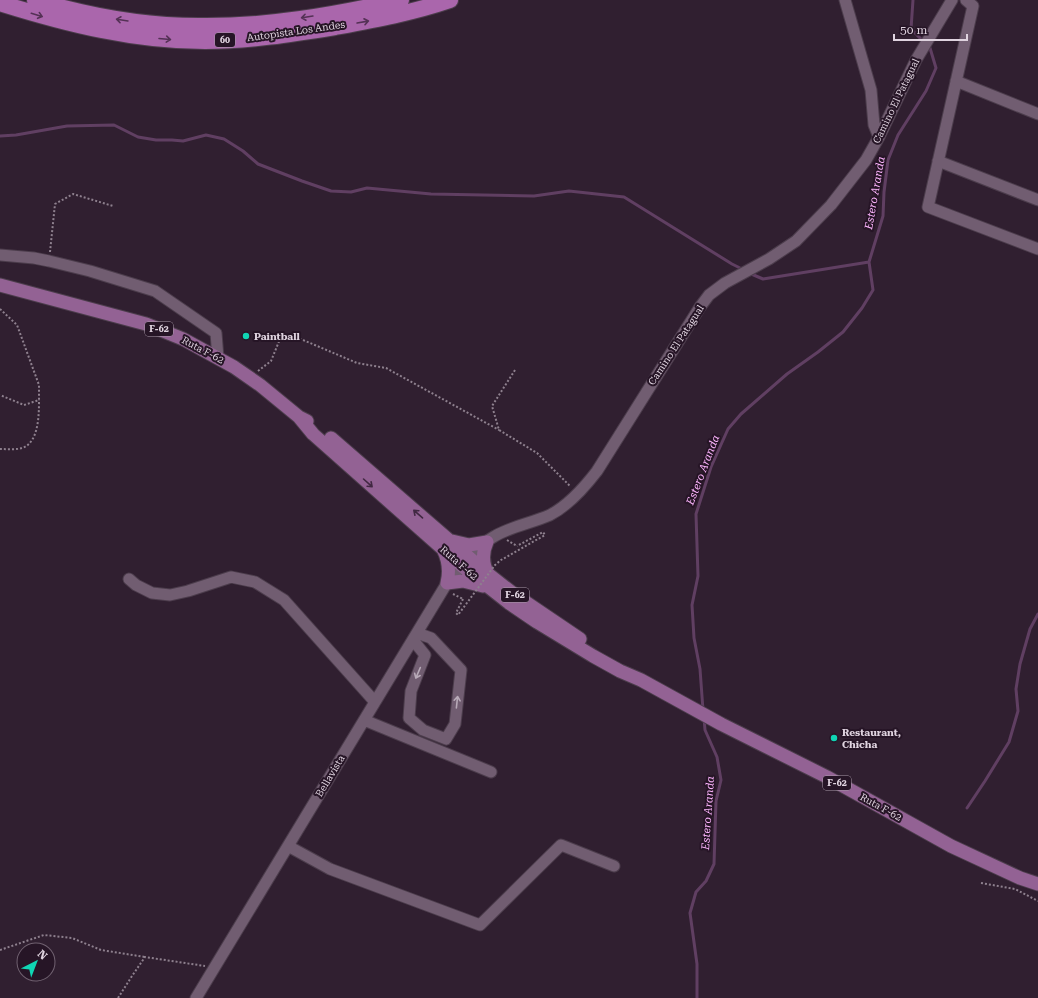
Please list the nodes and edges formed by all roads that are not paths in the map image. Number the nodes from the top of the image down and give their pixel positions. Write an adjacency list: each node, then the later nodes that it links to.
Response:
1 (34, 0): 2 (highway, Autopista Los Andes / 60, one-way to 1)
2 (401, 0)
3 (450, 0): 7 (highway, Autopista Los Andes / 60, one-way to 3)
4 (845, 0): 10 (street)
5 (952, 0): 10 (street, Camino El Patagual)
6 (966, 0): 8 (street)
7 (0, 3)
8 (956, 81): 9 (street); 11 (street)
9 (1038, 114)
10 (879, 137): 19 (street, Camino El Patagual)
11 (938, 161): 12 (street); 13 (street)
12 (1038, 200)
13 (1038, 249)
14 (0, 255): 16 (street)
15 (0, 285): 16 (main road, Ruta F-62 / F-62)
16 (218, 358): 17 (main road, Ruta F-62 / F-62)
17 (299, 417): 18 (main road, Ruta F-62 / F-62, one-way to 17); 20 (main road, Ruta F-62 / F-62, one-way to 20)
18 (444, 536): 19 (main road); 21 (main road, Ruta F-62 / F-62)
19 (487, 542): 21 (street, Camino El Patagual); 22 (main road)
20 (443, 549): 21 (main road, Ruta F-62 / F-62); 24 (main road)
21 (466, 562): 22 (main road, Ruta F-62 / F-62); 24 (street, Bellavista); 25 (main road, Ruta F-62 / F-62)
22 (488, 574): 27 (main road, Ruta F-62 / F-62)
23 (129, 580): 28 (street)
24 (447, 583): 25 (main road); 26 (street, Bellavista)
25 (492, 590): 27 (main road, Ruta F-62 / F-62)
26 (415, 637): 26 (street, one-way to 26); 28 (street, Bellavista)
27 (641, 680): 33 (main road, Ruta F-62 / F-62)
28 (375, 702): 29 (street, Bellavista)
29 (364, 720): 30 (street); 31 (street, Bellavista)
30 (491, 772)
31 (288, 846): 32 (street); 34 (street, Bellavista)
32 (614, 866)
33 (1038, 884)
34 (196, 998)

